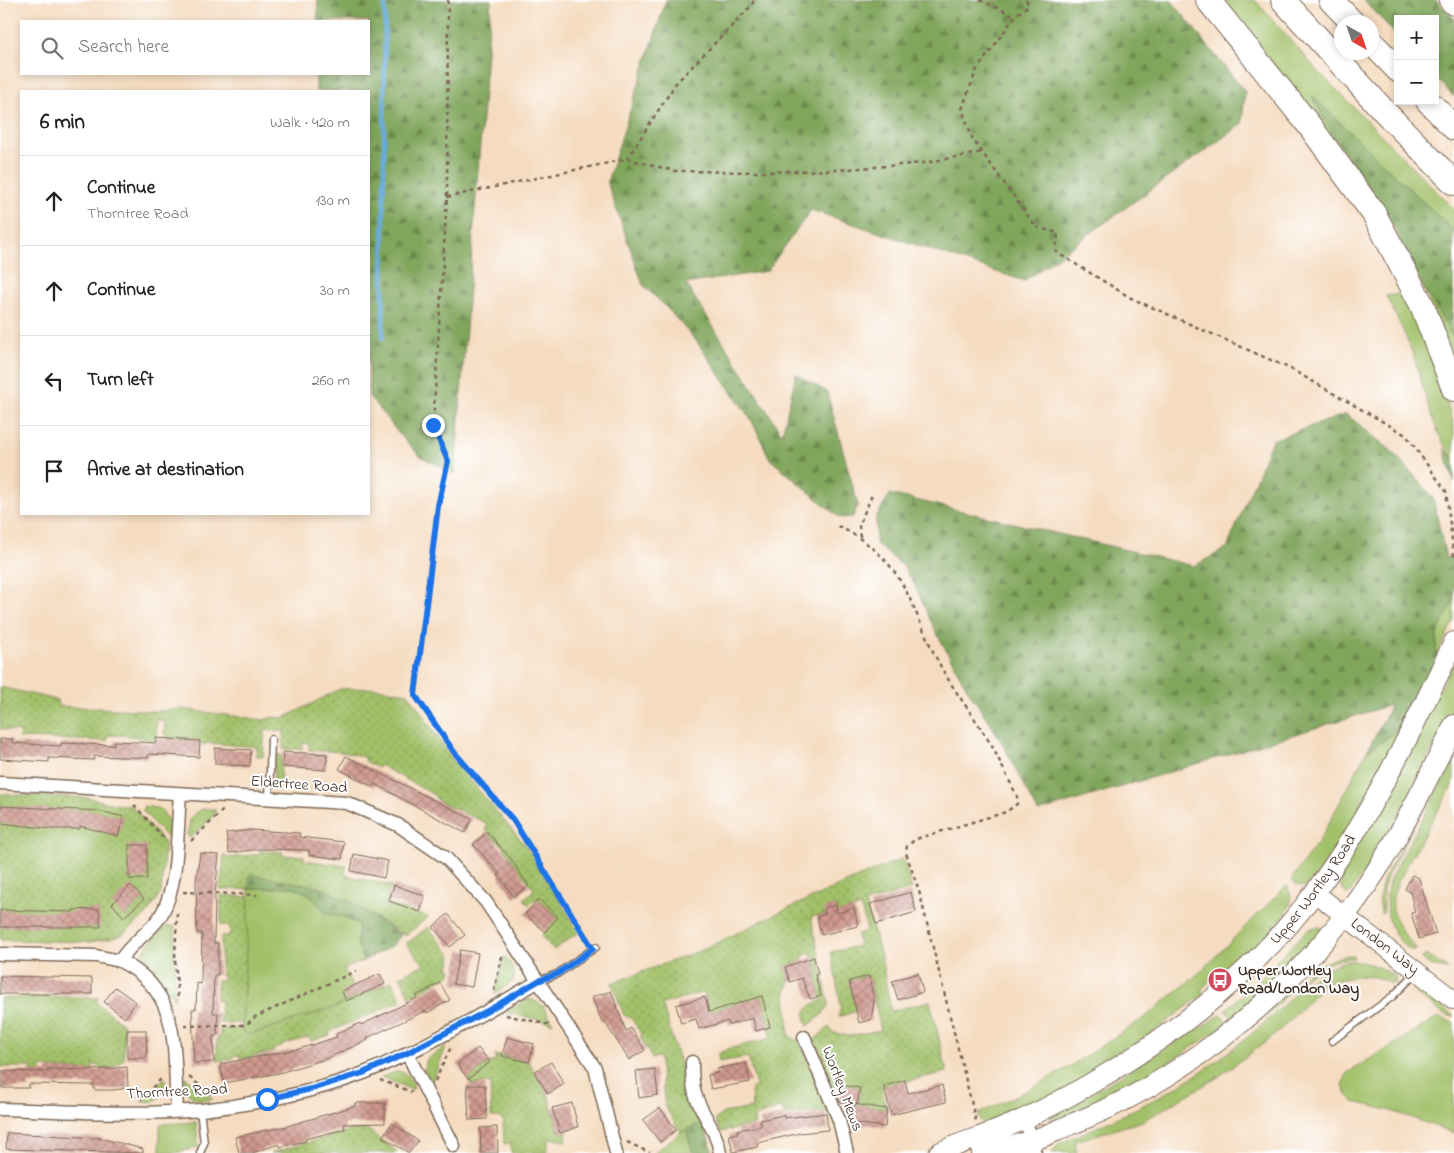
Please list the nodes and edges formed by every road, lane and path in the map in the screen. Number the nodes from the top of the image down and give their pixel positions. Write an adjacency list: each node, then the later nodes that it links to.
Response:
1 (448, 0): 19 (path)
2 (754, 0): 17 (path)
3 (980, 0): 11 (path)
4 (1026, 0): 11 (path)
5 (1208, 0): 20 (highway)
6 (1283, 0): 18 (highway)
7 (1331, 0): 10 (highway)
8 (1451, 0): 9 (highway)
9 (1454, 3)
10 (1345, 15)
11 (1015, 16): 16 (path)
12 (1379, 50): 13 (highway)
13 (1394, 66)
14 (1432, 105): 15 (highway)
15 (1454, 128)
16 (983, 152): 17 (path); 24 (path)
17 (627, 159): 19 (path)
18 (1454, 183)
19 (447, 197): 39 (path)
20 (1454, 389)
21 (872, 495): 23 (path)
22 (838, 526): 23 (path)
23 (860, 537): 66 (path)
24 (1454, 557)
25 (1454, 642): 35 (main road, Upper Wortley Road)
26 (1454, 725): 37 (main road, Upper Wortley Road)
27 (271, 740): 32 (lane)
28 (0, 783): 29 (street, Eldertree Road)
29 (122, 790): 30 (street, Eldertree Road); 33 (path)
30 (180, 794): 31 (street, Eldertree Road); 33 (street)
31 (237, 797): 32 (street, Eldertree Road); 33 (path)
32 (269, 798): 38 (street, Eldertree Road)
33 (175, 853): 34 (street)
34 (176, 892): 36 (path); 41 (street); 47 (path)
35 (1315, 893): 37 (street, London Way); 64 (main road, Upper Wortley Road)
36 (257, 894)
37 (1344, 917): 43 (street, London Way); 68 (main road, Upper Wortley Road)
38 (508, 934): 44 (street, Eldertree Road); 48 (path)
39 (595, 948): 44 (lane)
40 (0, 954): 41 (street)
41 (120, 961): 50 (street)
42 (356, 971): 50 (path)
43 (1417, 973): 45 (street, London Way); 53 (lane)
44 (538, 981): 48 (street, Thorntree Road); 51 (street, Eldertree Road)
45 (1447, 988): 46 (street, London Way)
46 (1454, 1000)
47 (178, 1004)
48 (491, 1009): 49 (street, Thorntree Road); 51 (path)
49 (461, 1025): 54 (street, Thorntree Road); 58 (path)
50 (172, 1027): 56 (street)
51 (571, 1030): 65 (street, Eldertree Road)
52 (804, 1037): 73 (street, Wortley Mews)
53 (1332, 1041)
54 (407, 1053): 57 (street, Thorntree Road); 58 (street)
55 (692, 1062): 72 (street)
56 (174, 1066): 59 (path); 62 (street); 63 (path)
57 (363, 1073): 58 (path); 59 (street, Thorntree Road)
58 (428, 1098): 67 (street)
59 (227, 1107): 61 (street, Thorntree Road)
60 (0, 1109): 63 (street, Thorntree Road)
61 (200, 1110): 62 (street, Thorntree Road); 69 (lane)
62 (178, 1111): 63 (street, Thorntree Road)
63 (129, 1112)
64 (1025, 1117): 66 (main road, Upper Wortley Road); 68 (street)
65 (611, 1132): 70 (street, Eldertree Road); 71 (path)
66 (982, 1145): 68 (main road, Upper Wortley Road); 74 (main road, Upper Wortley Road)
67 (454, 1146)
68 (1033, 1147)
69 (200, 1153)
70 (616, 1153)
71 (650, 1153)
72 (720, 1153)
73 (847, 1153)
74 (939, 1153)

